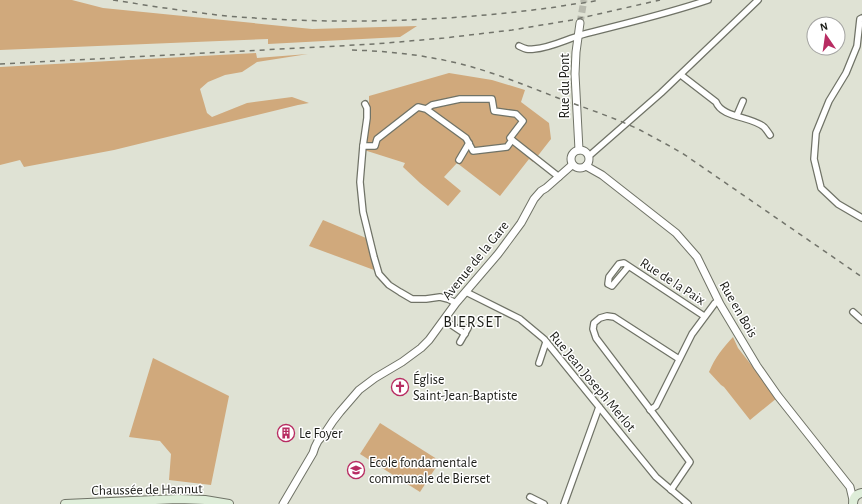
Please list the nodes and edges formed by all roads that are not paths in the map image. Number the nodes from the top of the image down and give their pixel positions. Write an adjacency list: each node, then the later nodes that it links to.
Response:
1 (708, 0): 5 (street)
2 (758, 0): 7 (street)
3 (862, 18): 22 (street)
4 (580, 23): 5 (street, Rue du Pont)
5 (579, 36): 6 (street); 16 (street, Rue du Pont)
6 (520, 46)
7 (681, 75): 11 (street); 17 (street)
8 (743, 101): 11 (street)
9 (365, 104): 15 (street)
10 (426, 109): 13 (street); 14 (street); 15 (street)
11 (737, 115): 12 (street)
12 (770, 135)
13 (512, 140): 14 (street); 21 (street)
14 (469, 143): 18 (street)
15 (363, 146): 26 (street)
16 (579, 150): 17 (street); 19 (street)
17 (589, 156): 20 (street)
18 (459, 160)
19 (572, 165): 20 (street); 21 (street, Avenue de la Gare)
20 (586, 166): 25 (street, Rue en Bois)
21 (558, 177): 24 (street, Avenue de la Gare)
22 (862, 218)
23 (628, 267): 28 (street, Rue de la Paix)
24 (466, 292): 26 (street, Avenue de la Gare); 34 (street, Rue Jean Joseph Merlot)
25 (718, 301): 28 (street); 39 (street, Rue en Bois)
26 (456, 303): 29 (street, Avenue de la Gare)
27 (853, 312): 30 (street)
28 (704, 316): 35 (street)
29 (444, 320): 32 (street); 46 (street, Avenue de la Gare)
30 (862, 320)
31 (468, 328): 32 (street)
32 (465, 334): 33 (street)
33 (460, 342)
34 (546, 342): 36 (street); 37 (street, Rue Jean Joseph Merlot)
35 (680, 359): 38 (street); 38 (street)
36 (539, 364)
37 (599, 407): 40 (street, Rue Jean Joseph Merlot); 48 (street)
38 (650, 410): 40 (street)
39 (850, 487): 41 (street, Rue en Bois); 43 (street, Rue en Bois)
40 (672, 490): 49 (street, Rue Jean Joseph Merlot)
41 (862, 492): 43 (main road)
42 (530, 497): 47 (street)
43 (851, 503)
44 (65, 504): 45 (main road, Chaussée de Hannut)
45 (229, 504)
46 (283, 504)
47 (544, 504)
48 (564, 504)
49 (688, 504)

